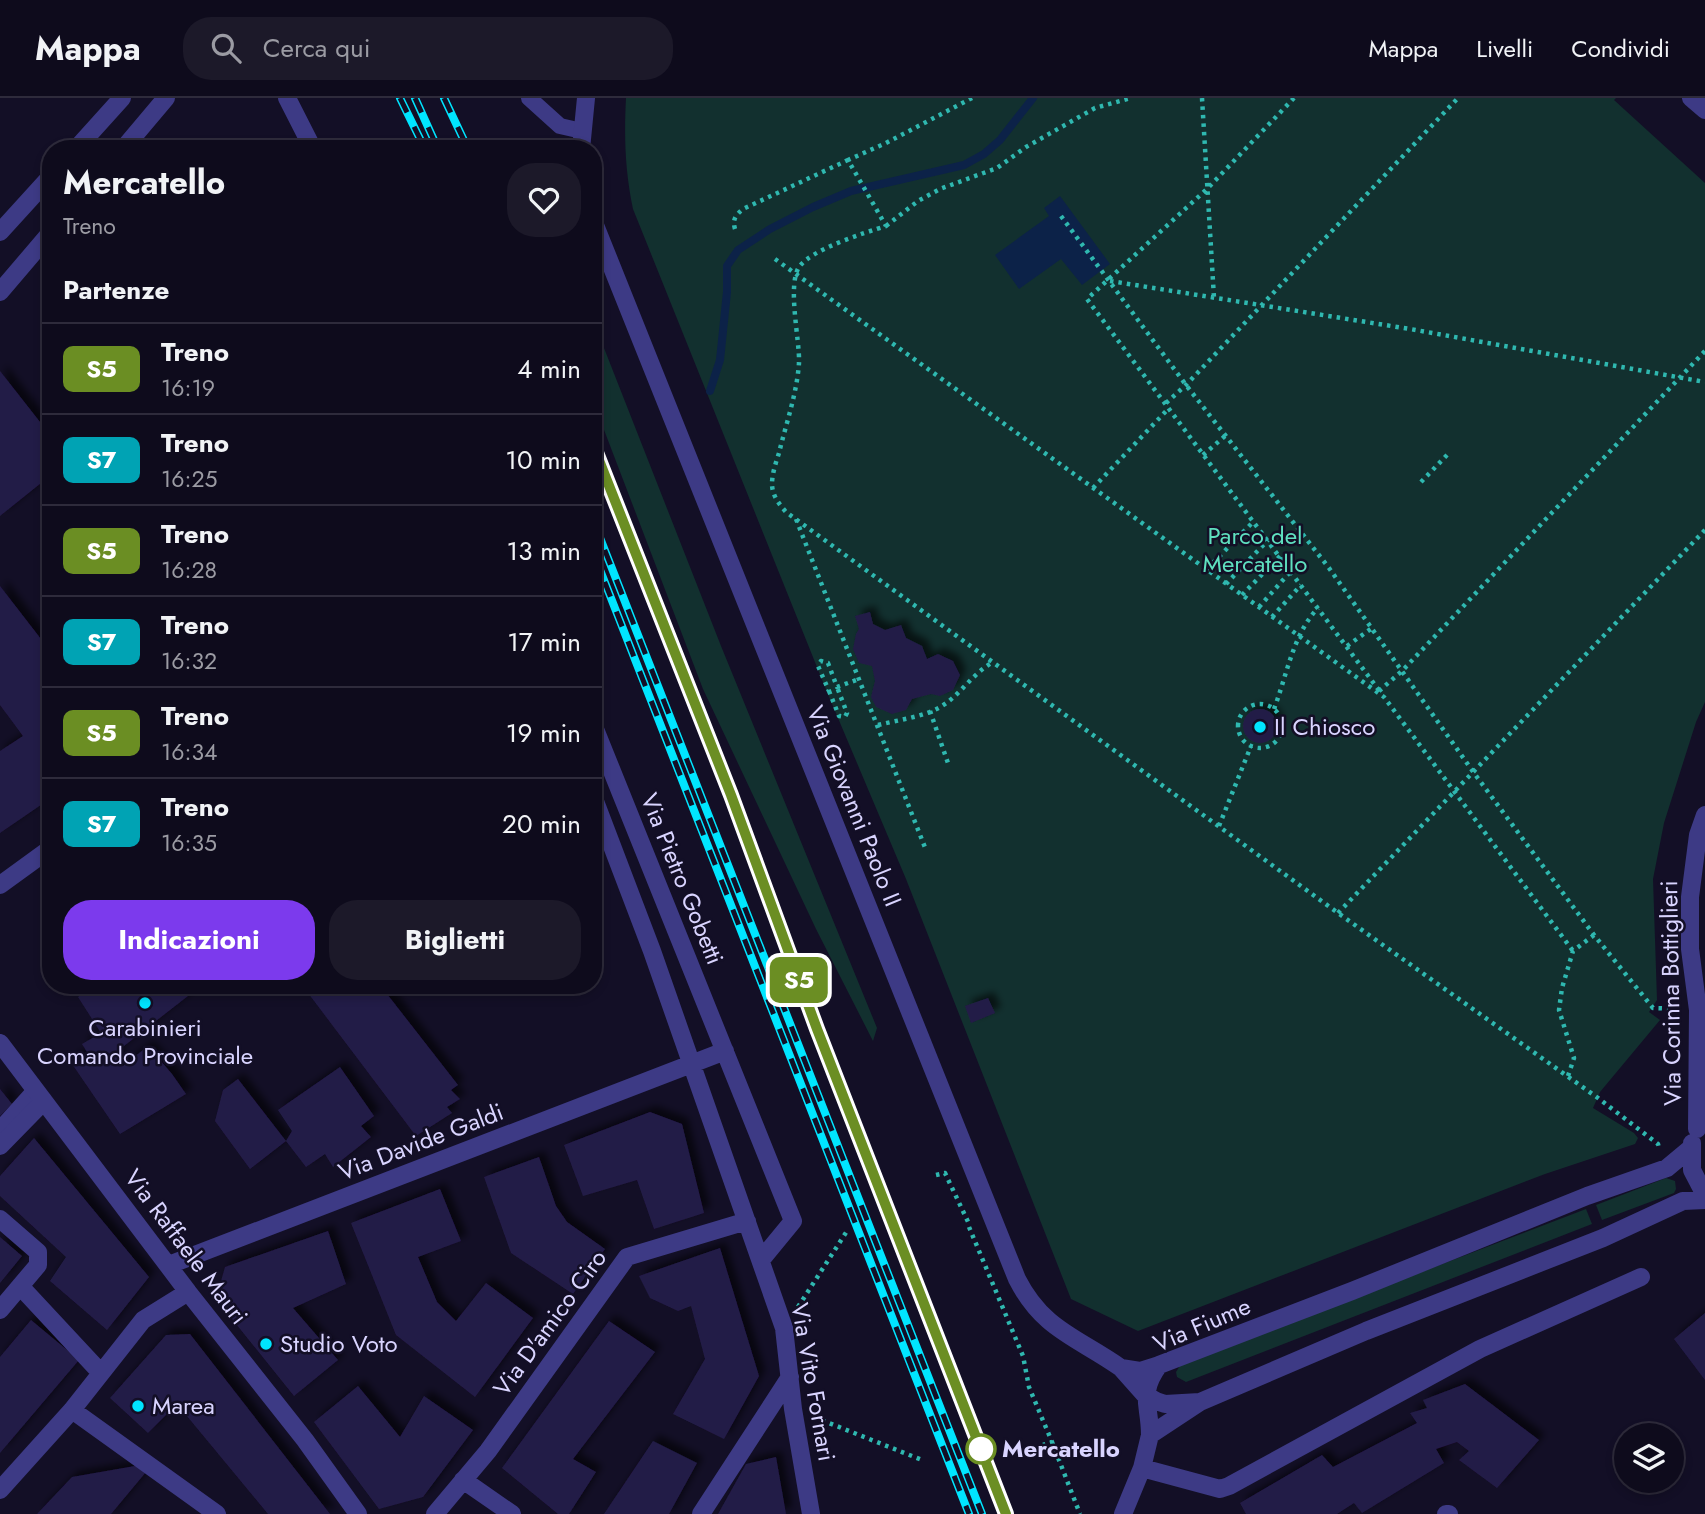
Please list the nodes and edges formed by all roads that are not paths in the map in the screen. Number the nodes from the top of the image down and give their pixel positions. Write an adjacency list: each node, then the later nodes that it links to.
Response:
1 (122, 98): 10 (street)
2 (166, 98): 11 (street)
3 (287, 98): 12 (street)
4 (529, 98): 9 (lane)
5 (578, 98): 9 (street)
6 (586, 98): 9 (street)
7 (1691, 98): 8 (street)
8 (1705, 110)
9 (582, 133)
10 (84, 140)
11 (131, 140)
12 (309, 140)
13 (42, 186): 14 (street)
14 (0, 232)
15 (602, 242): 43 (street, Via Giovanni Paolo II)
16 (42, 243): 17 (street)
17 (0, 292)
18 (602, 747): 19 (street, Via Pietro Gobetti)
19 (617, 785): 20 (street); 26 (street, Via Pietro Gobetti)
20 (602, 792)
21 (1705, 815): 29 (street, Via Corinna Bottiglieri)
22 (602, 820): 27 (street)
23 (42, 855): 24 (street)
24 (0, 885)
25 (0, 1043): 28 (street, Via Raffaele Mauri)
26 (725, 1052): 27 (street, Via Davide Galdi); 36 (street)
27 (691, 1065): 35 (street, Via Vito Fornari); 37 (street, Via Davide Galdi)
28 (40, 1095): 30 (lane); 31 (street); 37 (street, Via Raffaele Mauri)
29 (1701, 1124): 32 (street, Via Corinna Bottiglieri)
30 (0, 1129)
31 (0, 1146)
32 (1691, 1148): 33 (street); 42 (street, Via Fiume)
33 (1705, 1198): 47 (street)
34 (0, 1219): 39 (street)
35 (747, 1221): 36 (street, Via Vito Fornari); 51 (street, Via D'amico Ciro)
36 (761, 1260): 45 (street, Via Vito Fornari)
37 (169, 1265): 40 (street, Via Raffaele Mauri)
38 (1641, 1277): 50 (street)
39 (20, 1286): 41 (street); 44 (street)
40 (188, 1292): 44 (street); 54 (street, Via Raffaele Mauri)
41 (0, 1310)
42 (1159, 1365): 43 (street); 46 (street, Via Fiume)
43 (1121, 1368): 46 (street, Via Giovanni Paolo II)
44 (102, 1373): 48 (street)
45 (790, 1377): 57 (street); 58 (street, Via Vito Fornari)
46 (1145, 1395): 47 (street); 49 (street)
47 (1200, 1402): 49 (street)
48 (72, 1410): 52 (street); 53 (street)
49 (1150, 1435): 50 (street)
50 (1142, 1468): 59 (street)
51 (463, 1480): 55 (street, Via D'amico Ciro); 56 (street)
52 (0, 1490)
53 (217, 1514)
54 (358, 1514)
55 (435, 1514)
56 (512, 1514)
57 (701, 1514)
58 (811, 1514)
59 (1123, 1514)

